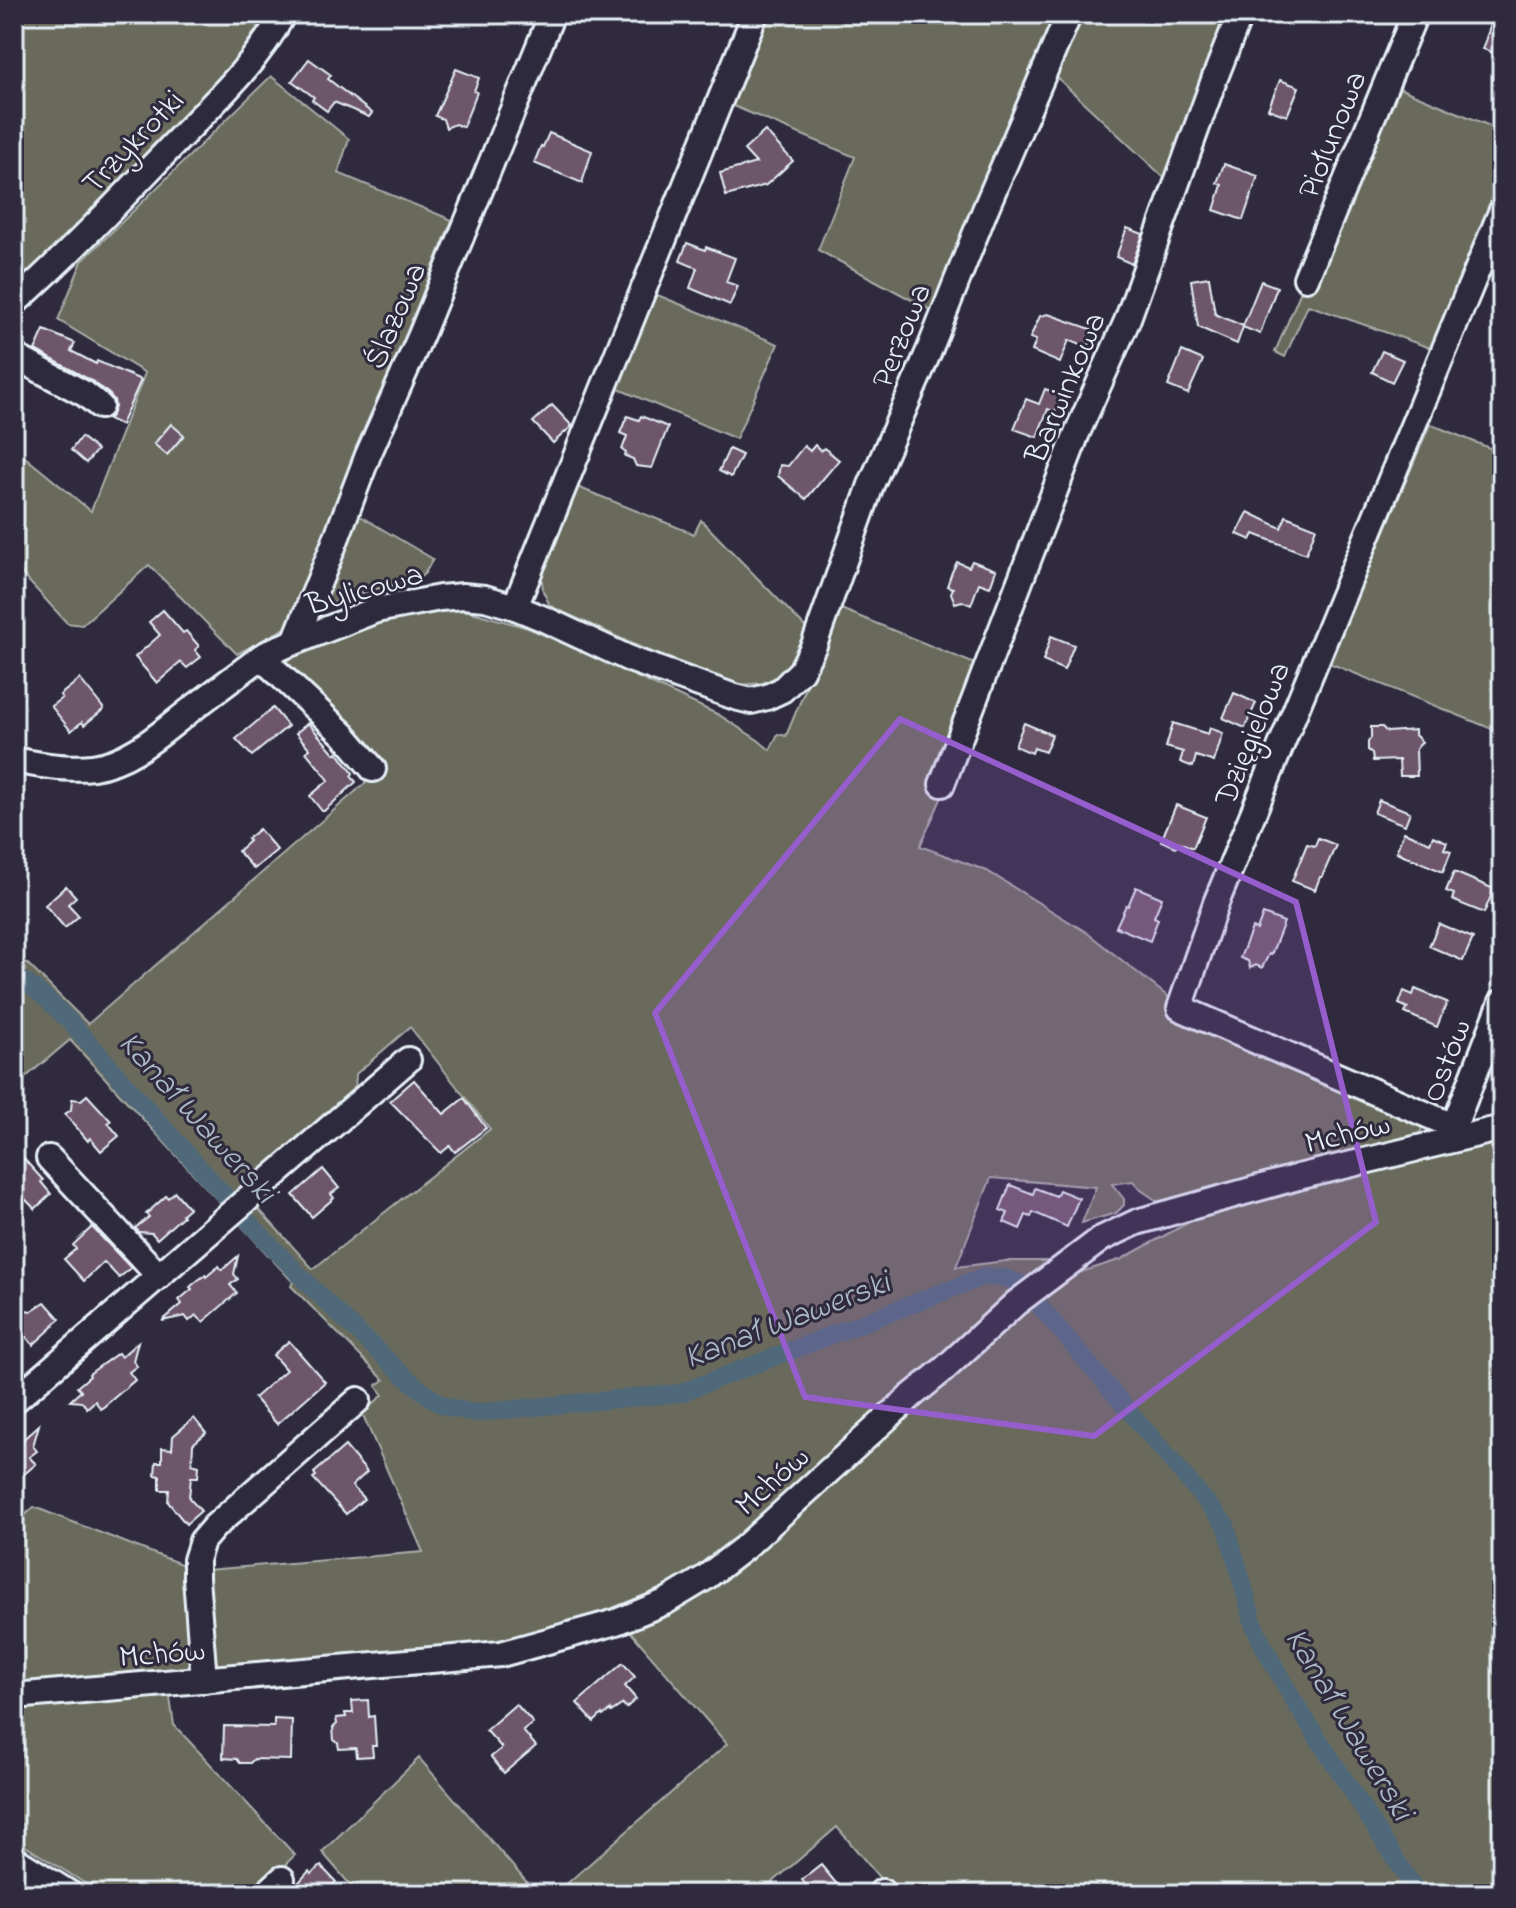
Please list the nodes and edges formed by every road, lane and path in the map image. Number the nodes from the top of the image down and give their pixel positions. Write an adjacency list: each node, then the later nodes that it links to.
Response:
1 (283, 14): 9 (street, Trzykrotki)
2 (552, 14): 13 (street, Ślazowa)
3 (755, 14): 12 (street)
4 (1069, 14): 15 (street, Perzowa)
5 (1240, 14): 18 (street, Barwinkowa)
6 (1415, 14): 8 (street, Piołunowa)
7 (1502, 210): 22 (street, Dzięgielowa)
8 (1306, 278)
9 (14, 303)
10 (14, 356): 11 (street)
11 (100, 406)
12 (515, 607): 13 (street, Bylicowa); 15 (street, Bylicowa)
13 (295, 641): 14 (street, Bylicowa)
14 (261, 657): 16 (street, Bylicowa); 17 (street)
15 (792, 681)
16 (14, 760)
17 (373, 769)
18 (942, 784)
19 (1502, 1002): 22 (street, Ostów)
20 (408, 1060): 24 (street)
21 (1502, 1128): 22 (street, Mchów)
22 (1451, 1133): 27 (street, Mchów)
23 (49, 1158): 24 (street)
24 (159, 1276): 26 (street)
25 (358, 1400): 27 (street)
26 (14, 1401)
27 (204, 1680): 28 (street, Mchów)
28 (14, 1696)
29 (16, 1862): 30 (street)
30 (70, 1894)

